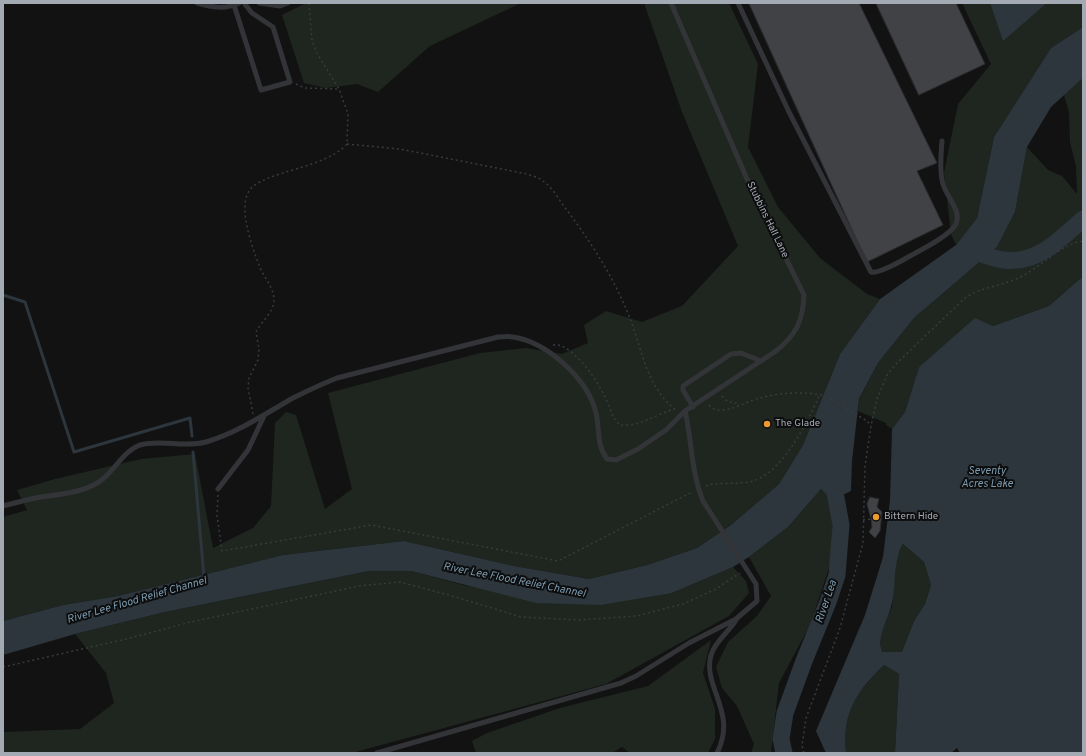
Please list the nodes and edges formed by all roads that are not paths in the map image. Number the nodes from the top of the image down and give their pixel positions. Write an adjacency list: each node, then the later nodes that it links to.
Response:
1 (197, 3): 7 (lane)
2 (244, 3): 7 (lane)
3 (259, 3): 4 (lane)
4 (288, 3)
5 (671, 3): 9 (lane, Stubbins Hall Lane)
6 (738, 3): 8 (lane)
7 (236, 4)
8 (942, 141)
9 (762, 360): 10 (lane, Stubbins Hall Lane); 10 (lane)
10 (692, 406): 11 (lane, Stubbins Hall Lane)
11 (685, 411): 12 (lane, Stubbins Hall Lane); 15 (lane)
12 (265, 415): 13 (lane); 14 (lane)
13 (218, 489)
14 (3, 506)
15 (736, 620): 16 (lane); 17 (lane)
16 (377, 753)
17 (717, 753)

